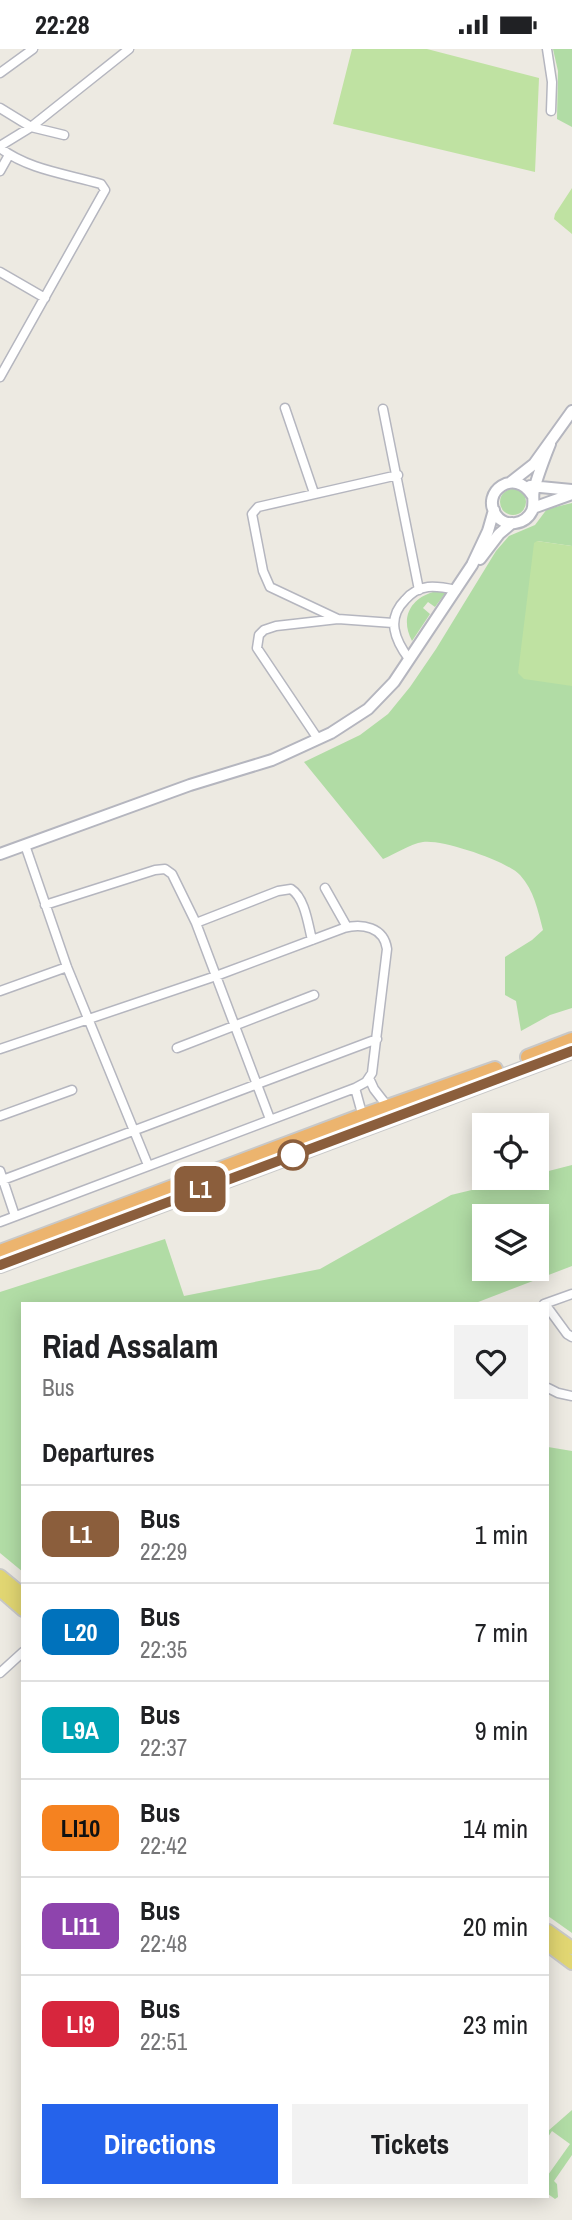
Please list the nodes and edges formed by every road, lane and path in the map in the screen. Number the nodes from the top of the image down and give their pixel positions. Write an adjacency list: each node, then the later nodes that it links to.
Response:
1 (33, 49): 4 (street)
2 (129, 49): 7 (street)
3 (547, 49): 6 (street)
4 (0, 73)
5 (0, 108): 7 (street)
6 (551, 111)
7 (31, 127): 8 (street); 9 (street)
8 (64, 135)
9 (0, 147): 10 (street)
10 (9, 155): 11 (street); 13 (street)
11 (0, 171)
12 (0, 272): 13 (street)
13 (45, 298): 14 (street)
14 (0, 377)
15 (285, 408): 23 (street)
16 (383, 409): 19 (street)
17 (572, 411): 18 (street)
18 (551, 445): 20 (street); 21 (street)
19 (398, 475): 23 (street); 28 (street)
20 (510, 482): 21 (street); 25 (street)
21 (530, 489): 22 (street); 24 (street)
22 (572, 492): 24 (street)
23 (314, 493): 30 (street)
24 (533, 508): 26 (street)
25 (494, 510): 26 (street); 27 (street)
26 (512, 523): 27 (street)
27 (472, 565): 29 (street)
28 (419, 590): 29 (street); 31 (street)
29 (456, 590): 32 (street)
30 (338, 619): 31 (street); 33 (street)
31 (393, 623): 32 (street)
32 (409, 659): 33 (street)
33 (318, 739): 34 (street)
34 (25, 845): 35 (street); 37 (street)
35 (0, 854)
36 (325, 888): 39 (street)
37 (45, 905): 38 (street); 41 (street)
38 (196, 923): 40 (street); 42 (street)
39 (347, 927): 40 (street); 47 (street)
40 (312, 940): 42 (street)
41 (67, 967): 43 (street); 45 (street)
42 (216, 976): 45 (street); 46 (street)
43 (0, 991)
44 (314, 995): 46 (street)
45 (89, 1020): 50 (street); 60 (street)
46 (235, 1025): 49 (street); 53 (street)
47 (377, 1039): 52 (street); 53 (street)
48 (572, 1040): 56 (highway)
49 (177, 1048)
50 (0, 1049)
51 (572, 1051): 59 (highway)
52 (369, 1078): 54 (street); 56 (street)
53 (256, 1085): 58 (street); 60 (street)
54 (355, 1088): 58 (street); 59 (street)
55 (72, 1090): 57 (street)
56 (388, 1107): 59 (highway)
57 (0, 1116)
58 (270, 1119): 61 (street)
59 (364, 1122): 65 (highway); 66 (highway)
60 (133, 1131): 61 (street); 62 (street)
61 (148, 1165): 63 (street)
62 (1, 1177): 63 (street)
63 (15, 1216): 64 (street)
64 (0, 1222)
65 (0, 1252)
66 (0, 1265)
67 (572, 1294): 68 (street)
68 (549, 1303)
69 (549, 1310): 70 (street)
70 (572, 1337)
71 (549, 1389): 72 (street)
72 (572, 1396)
73 (0, 1576): 75 (main road)
74 (0, 1590): 76 (main road)
75 (21, 1593)
76 (21, 1608)
77 (21, 1654): 78 (street)
78 (0, 1673)
79 (549, 1932): 81 (main road)
80 (549, 1946): 82 (main road)
81 (572, 1948)
82 (572, 1963)

